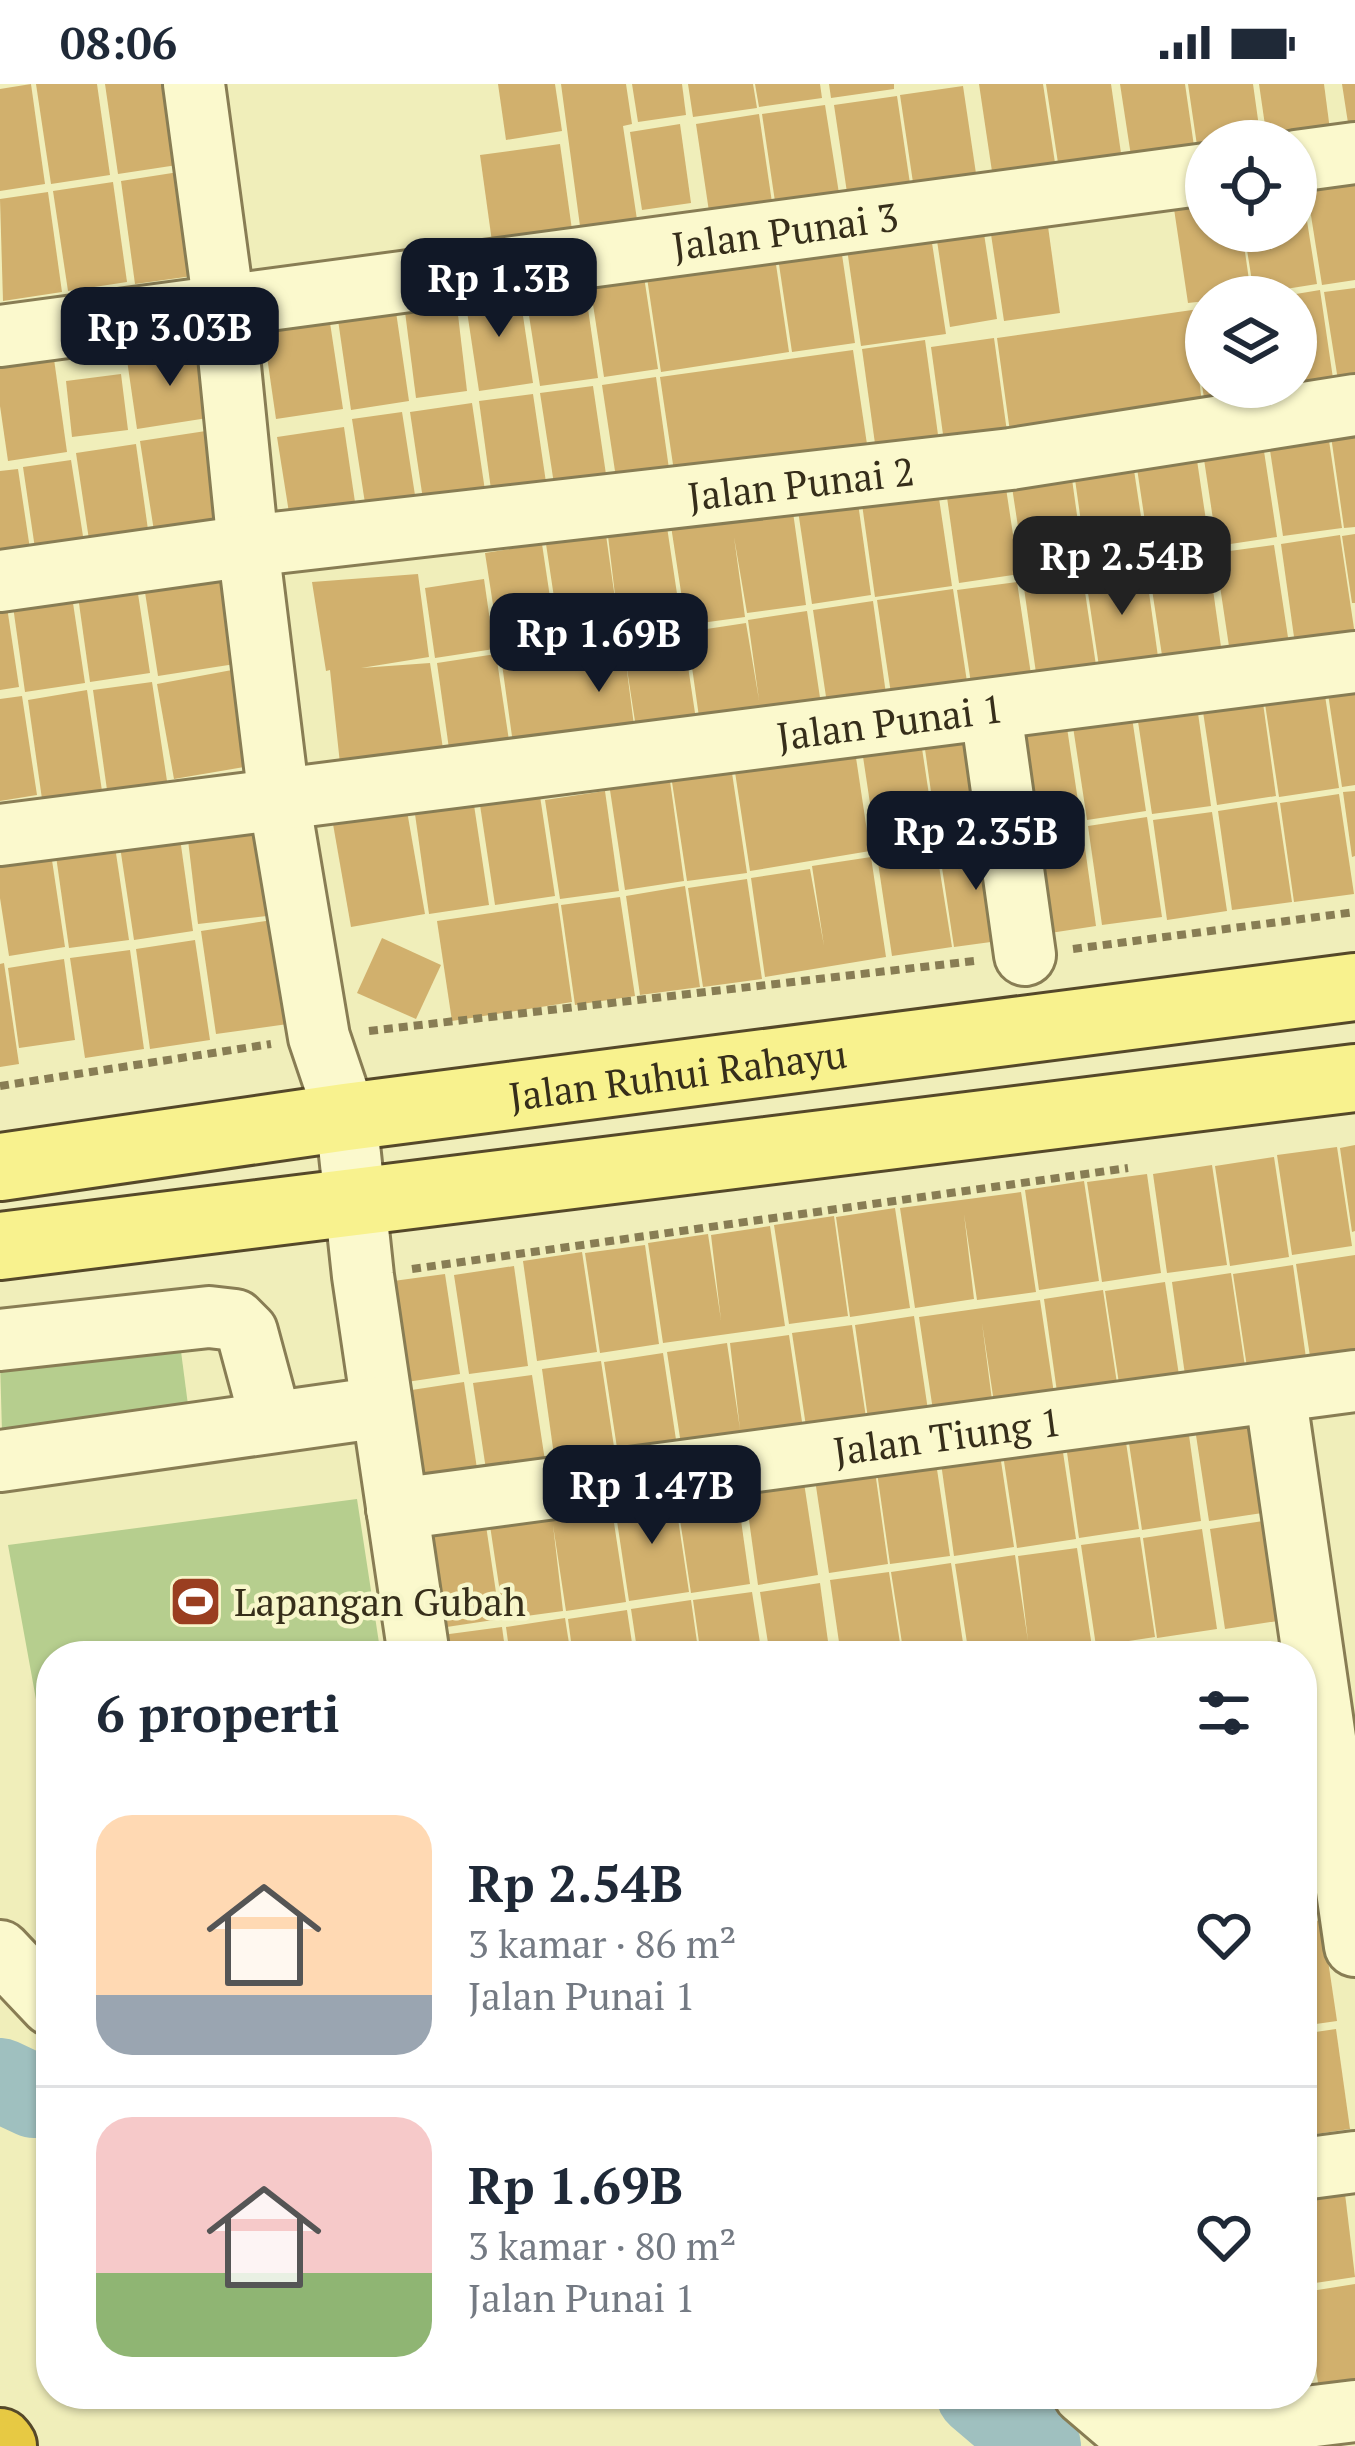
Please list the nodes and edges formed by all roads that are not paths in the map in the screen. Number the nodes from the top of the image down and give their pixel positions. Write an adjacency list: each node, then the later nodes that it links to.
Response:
1 (194, 84): 5 (street)
2 (1355, 154): 3 (street)
3 (1317, 159)
4 (1185, 177): 5 (street, Jalan Punai 3)
5 (224, 306): 6 (street, Jalan Punai 3); 8 (street)
6 (0, 336)
7 (1355, 405): 8 (street, Jalan Punai 2)
8 (248, 546): 9 (street, Jalan Punai 2); 12 (street)
9 (0, 581)
10 (1355, 662): 11 (street, Jalan Punai 1)
11 (991, 712): 12 (street, Jalan Punai 1); 14 (street)
12 (279, 799): 13 (street, Jalan Punai 1); 17 (street)
13 (0, 835)
14 (1025, 955)
15 (1355, 988): 17 (main road, Jalan Ruhui Rahayu)
16 (1355, 1078): 19 (main road)
17 (346, 1117): 18 (main road, Jalan Ruhui Rahayu); 19 (street)
18 (0, 1167)
19 (358, 1201): 20 (main road); 24 (street)
20 (0, 1246)
21 (0, 1340): 25 (street)
22 (1355, 1381): 23 (street, Jalan Tiung 1)
23 (1275, 1392): 27 (street, Jalan Tiung 1); 29 (street)
24 (382, 1407): 25 (street); 27 (street)
25 (271, 1421): 26 (street)
26 (0, 1461)
27 (397, 1509): 28 (street)
28 (416, 1641)
29 (1289, 1641)
30 (1317, 1780): 31 (street)
31 (1340, 1889)
32 (0, 1951): 33 (street)
33 (36, 1989)
34 (1355, 2162): 35 (street)
35 (1317, 2167)
36 (1102, 2409): 38 (street)
37 (1355, 2411): 38 (street)
38 (1141, 2442)

